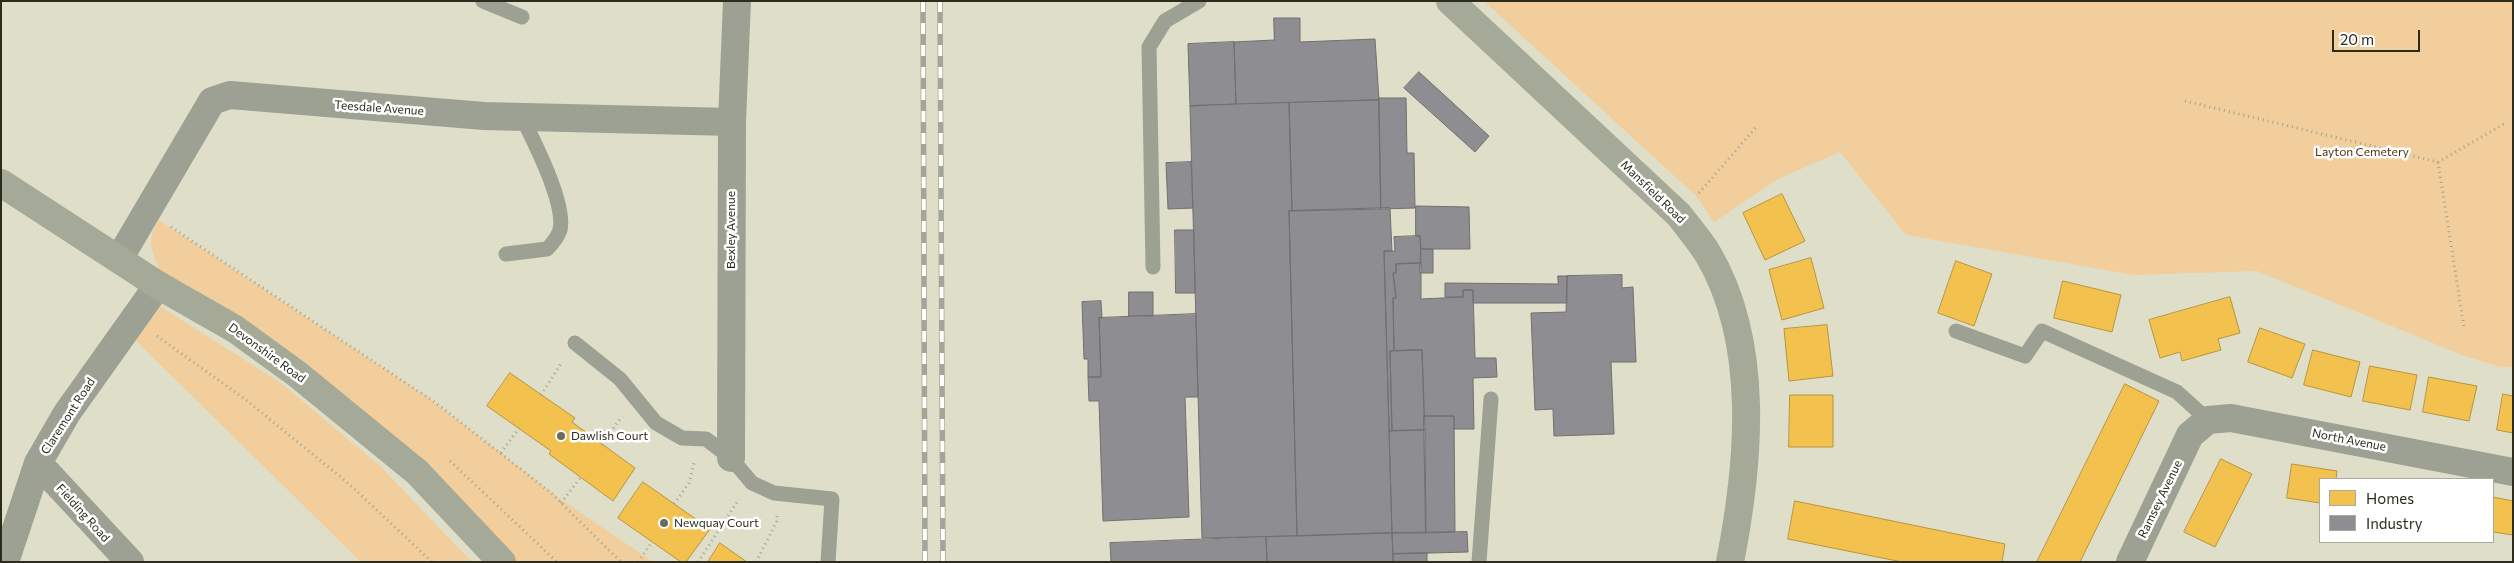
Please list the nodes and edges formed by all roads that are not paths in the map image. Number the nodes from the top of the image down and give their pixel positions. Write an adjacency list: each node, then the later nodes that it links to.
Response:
1 (483, 1): 5 (lane)
2 (737, 1): 7 (street, Bexley Avenue)
3 (1198, 1): 11 (lane)
4 (1450, 1): 25 (street, Mansfield Road)
5 (522, 16)
6 (522, 117): 7 (street, Teesdale Avenue); 9 (lane); 10 (street, Teesdale Avenue)
7 (732, 122): 17 (street, Bexley Avenue)
8 (1, 183): 10 (street, Devonshire Road)
9 (506, 254)
10 (119, 259): 12 (street, Devonshire Road)
11 (1153, 267)
12 (158, 285): 18 (street, Claremont Road); 22 (street, Devonshire Road)
13 (1956, 331): 16 (lane)
14 (575, 343): 17 (lane)
15 (1491, 399): 24 (lane)
16 (2199, 428): 19 (street, North Avenue); 26 (street, Ramsey Avenue)
17 (731, 458): 23 (lane)
18 (38, 463): 20 (street, Claremont Road); 21 (street, Fielding Road)
19 (2513, 472)
20 (5, 562)
21 (130, 562)
22 (502, 562)
23 (828, 562)
24 (1479, 562)
25 (1730, 562)
26 (2130, 562)

